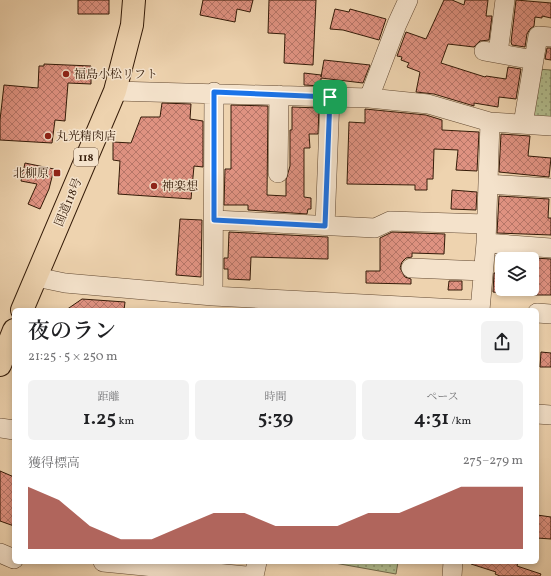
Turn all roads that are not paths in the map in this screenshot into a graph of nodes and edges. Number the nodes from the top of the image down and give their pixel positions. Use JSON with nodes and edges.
{"nodes":[{"id":1,"x":134,"y":0,"type":"edge"},
{"id":2,"x":408,"y":0,"type":"edge"},
{"id":3,"x":505,"y":0,"type":"edge"},
{"id":4,"x":551,"y":37,"type":"edge"},
{"id":5,"x":534,"y":60,"type":"junction"},
{"id":6,"x":115,"y":91,"type":"junction"},
{"id":7,"x":214,"y":92,"type":"junction"},
{"id":8,"x":279,"y":95,"type":"junction"},
{"id":9,"x":330,"y":97,"type":"junction"},
{"id":10,"x":369,"y":98,"type":"junction"},
{"id":11,"x":490,"y":122,"type":"junction"},
{"id":12,"x":523,"y":124,"type":"junction"},
{"id":13,"x":551,"y":126,"type":"edge"},
{"id":14,"x":278,"y":173,"type":"dead end"},
{"id":15,"x":488,"y":184,"type":"junction"},
{"id":16,"x":551,"y":188,"type":"edge"},
{"id":17,"x":214,"y":220,"type":"junction"},
{"id":18,"x":486,"y":224,"type":"junction"},
{"id":19,"x":325,"y":226,"type":"junction"},
{"id":20,"x":486,"y":244,"type":"junction"},
{"id":21,"x":551,"y":248,"type":"edge"},
{"id":22,"x":411,"y":268,"type":"dead end"},
{"id":23,"x":484,"y":271,"type":"junction"},
{"id":24,"x":36,"y":277,"type":"junction"},
{"id":25,"x":213,"y":296,"type":"junction"},
{"id":26,"x":23,"y":308,"type":"edge"},
{"id":27,"x":439,"y":308,"type":"edge"},
{"id":28,"x":480,"y":308,"type":"edge"},
{"id":29,"x":539,"y":314,"type":"edge"},
{"id":30,"x":551,"y":314,"type":"edge"},
{"id":31,"x":12,"y":335,"type":"edge"},
{"id":32,"x":0,"y":365,"type":"edge"},
{"id":33,"x":539,"y":414,"type":"edge"},
{"id":34,"x":551,"y":415,"type":"edge"},
{"id":35,"x":0,"y":428,"type":"edge"},
{"id":36,"x":12,"y":430,"type":"edge"},
{"id":37,"x":0,"y":553,"type":"edge"},
{"id":38,"x":12,"y":558,"type":"edge"},
{"id":39,"x":123,"y":564,"type":"edge"},
{"id":40,"x":257,"y":564,"type":"edge"},
{"id":41,"x":454,"y":564,"type":"edge"},
{"id":42,"x":246,"y":576,"type":"edge"},
{"id":43,"x":254,"y":576,"type":"edge"},
{"id":44,"x":452,"y":576,"type":"edge"}],
"edges":[{"from":1,"to":6,"type":"highway","name":"国道118号","number":"118"},
{"from":2,"to":10,"type":"street"},
{"from":3,"to":5,"type":"street"},
{"from":4,"to":5,"type":"street"},
{"from":5,"to":12,"type":"street"},
{"from":6,"to":7,"type":"street"},
{"from":6,"to":24,"type":"highway","name":"国道118号","number":"118"},
{"from":7,"to":8,"type":"street"},
{"from":7,"to":17,"type":"street"},
{"from":8,"to":9,"type":"street"},
{"from":8,"to":14,"type":"street"},
{"from":9,"to":10,"type":"street"},
{"from":9,"to":19,"type":"street"},
{"from":10,"to":11,"type":"street"},
{"from":11,"to":12,"type":"street"},
{"from":11,"to":15,"type":"street"},
{"from":12,"to":13,"type":"street"},
{"from":15,"to":16,"type":"street"},
{"from":15,"to":18,"type":"street"},
{"from":17,"to":19,"type":"street"},
{"from":17,"to":25,"type":"street"},
{"from":18,"to":19,"type":"street"},
{"from":18,"to":20,"type":"street"},
{"from":20,"to":21,"type":"street"},
{"from":20,"to":23,"type":"street"},
{"from":22,"to":23,"type":"street"},
{"from":23,"to":28,"type":"street"},
{"from":24,"to":25,"type":"street"},
{"from":24,"to":26,"type":"highway","name":"国道118号","number":"118"},
{"from":25,"to":27,"type":"street"},
{"from":29,"to":30,"type":"street"},
{"from":31,"to":32,"type":"highway"},
{"from":33,"to":34,"type":"street"},
{"from":35,"to":36,"type":"street"},
{"from":37,"to":38,"type":"street"},
{"from":39,"to":42,"type":"street"},
{"from":40,"to":43,"type":"street"},
{"from":41,"to":44,"type":"street"}]}
